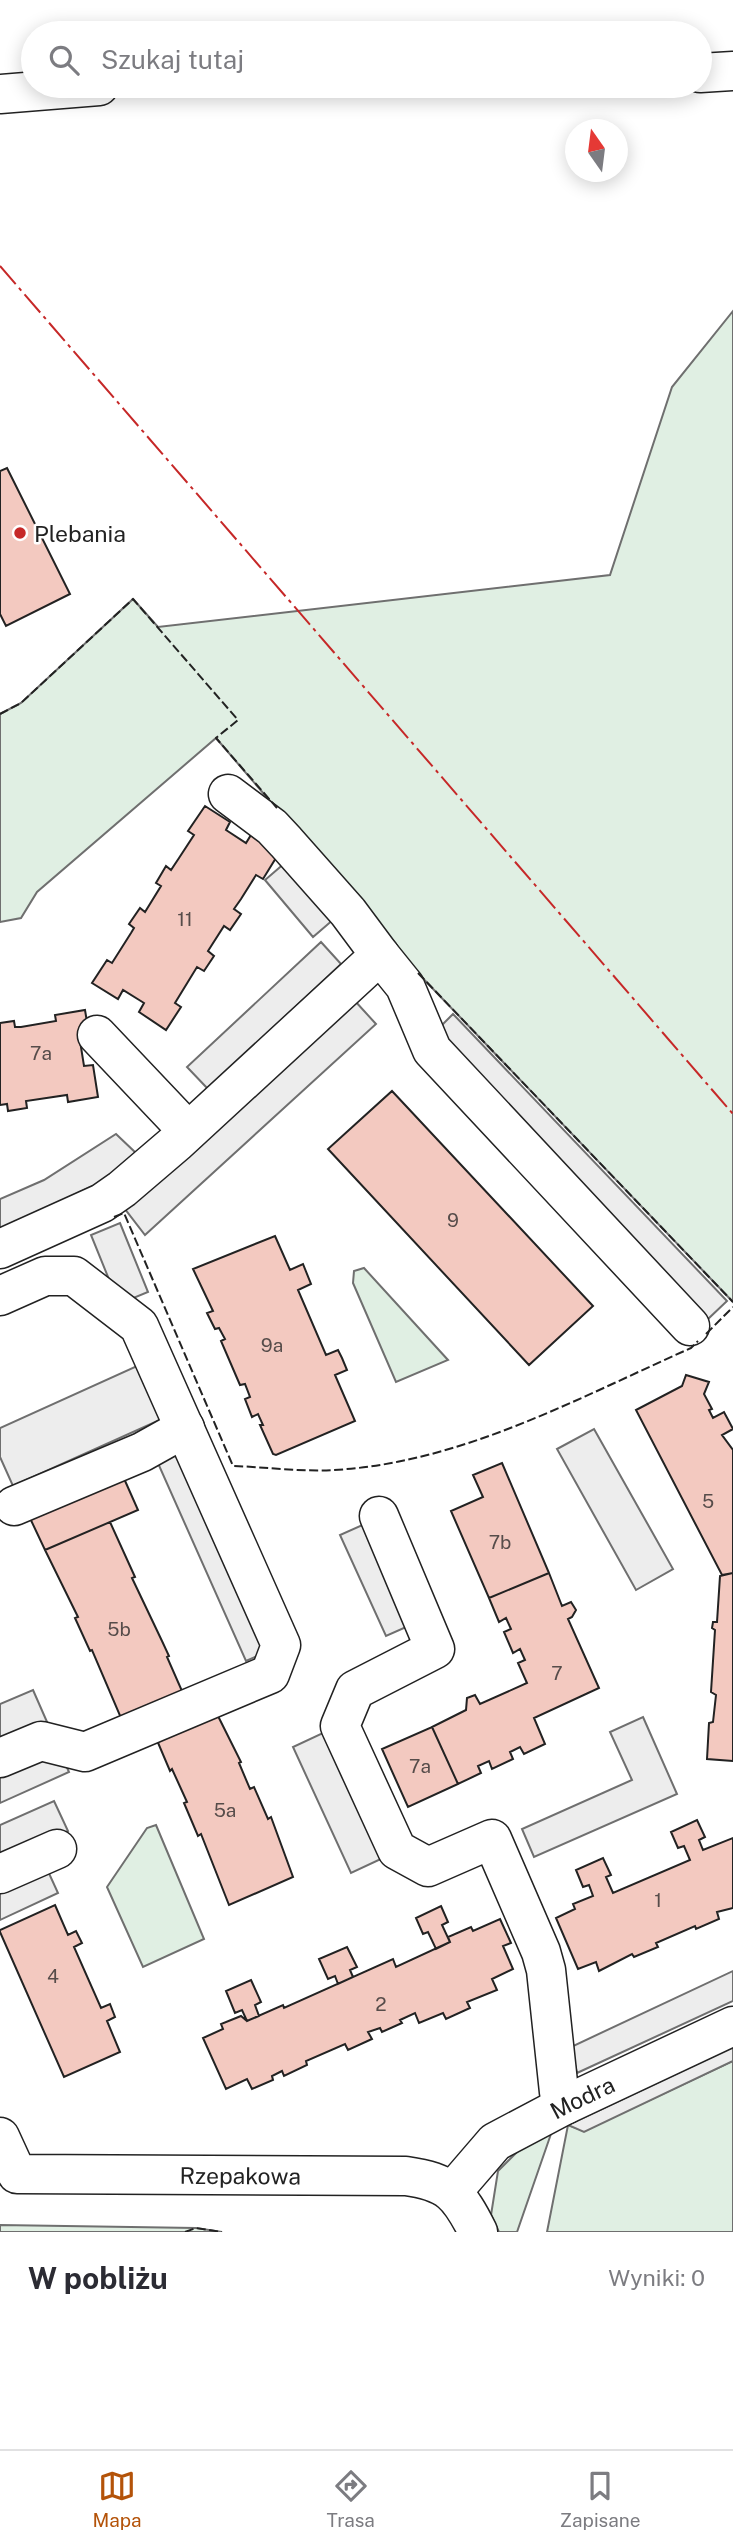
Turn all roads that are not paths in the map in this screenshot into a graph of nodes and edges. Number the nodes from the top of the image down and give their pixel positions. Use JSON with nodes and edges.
{"nodes":[{"id":1,"x":733,"y":71,"type":"edge"},
{"id":2,"x":712,"y":72,"type":"edge"},
{"id":3,"x":21,"y":92,"type":"edge"},
{"id":4,"x":0,"y":94,"type":"edge"},
{"id":5,"x":228,"y":794,"type":"dead end"},
{"id":6,"x":380,"y":954,"type":"junction"},
{"id":7,"x":97,"y":1035,"type":"dead end"},
{"id":8,"x":188,"y":1131,"type":"junction"},
{"id":9,"x":0,"y":1249,"type":"edge"},
{"id":10,"x":0,"y":1296,"type":"edge"},
{"id":11,"x":690,"y":1326,"type":"dead end"},
{"id":12,"x":185,"y":1428,"type":"junction"},
{"id":13,"x":14,"y":1506,"type":"dead end"},
{"id":14,"x":379,"y":1516,"type":"dead end"},
{"id":15,"x":0,"y":1758,"type":"edge"},
{"id":16,"x":57,"y":1849,"type":"dead end"},
{"id":17,"x":0,"y":1874,"type":"edge"},
{"id":18,"x":733,"y":2026,"type":"edge"},
{"id":19,"x":565,"y":2105,"type":"junction"},
{"id":20,"x":0,"y":2137,"type":"edge"},
{"id":21,"x":8,"y":2174,"type":"edge"},
{"id":22,"x":452,"y":2192,"type":"junction"},
{"id":23,"x":478,"y":2232,"type":"edge"}],
"edges":[{"from":1,"to":2,"type":"street"},
{"from":3,"to":4,"type":"street"},
{"from":5,"to":6,"type":"street"},
{"from":6,"to":8,"type":"street"},
{"from":6,"to":11,"type":"street"},
{"from":7,"to":8,"type":"street"},
{"from":8,"to":9,"type":"street"},
{"from":10,"to":12,"type":"street"},
{"from":12,"to":13,"type":"street"},
{"from":12,"to":15,"type":"street"},
{"from":14,"to":19,"type":"street"},
{"from":16,"to":17,"type":"street"},
{"from":18,"to":19,"type":"street","name":"Modra"},
{"from":19,"to":22,"type":"street","name":"Modra"},
{"from":20,"to":21,"type":"street","name":"Rzepakowa"},
{"from":21,"to":22,"type":"street","name":"Rzepakowa"},
{"from":22,"to":23,"type":"street"}]}
